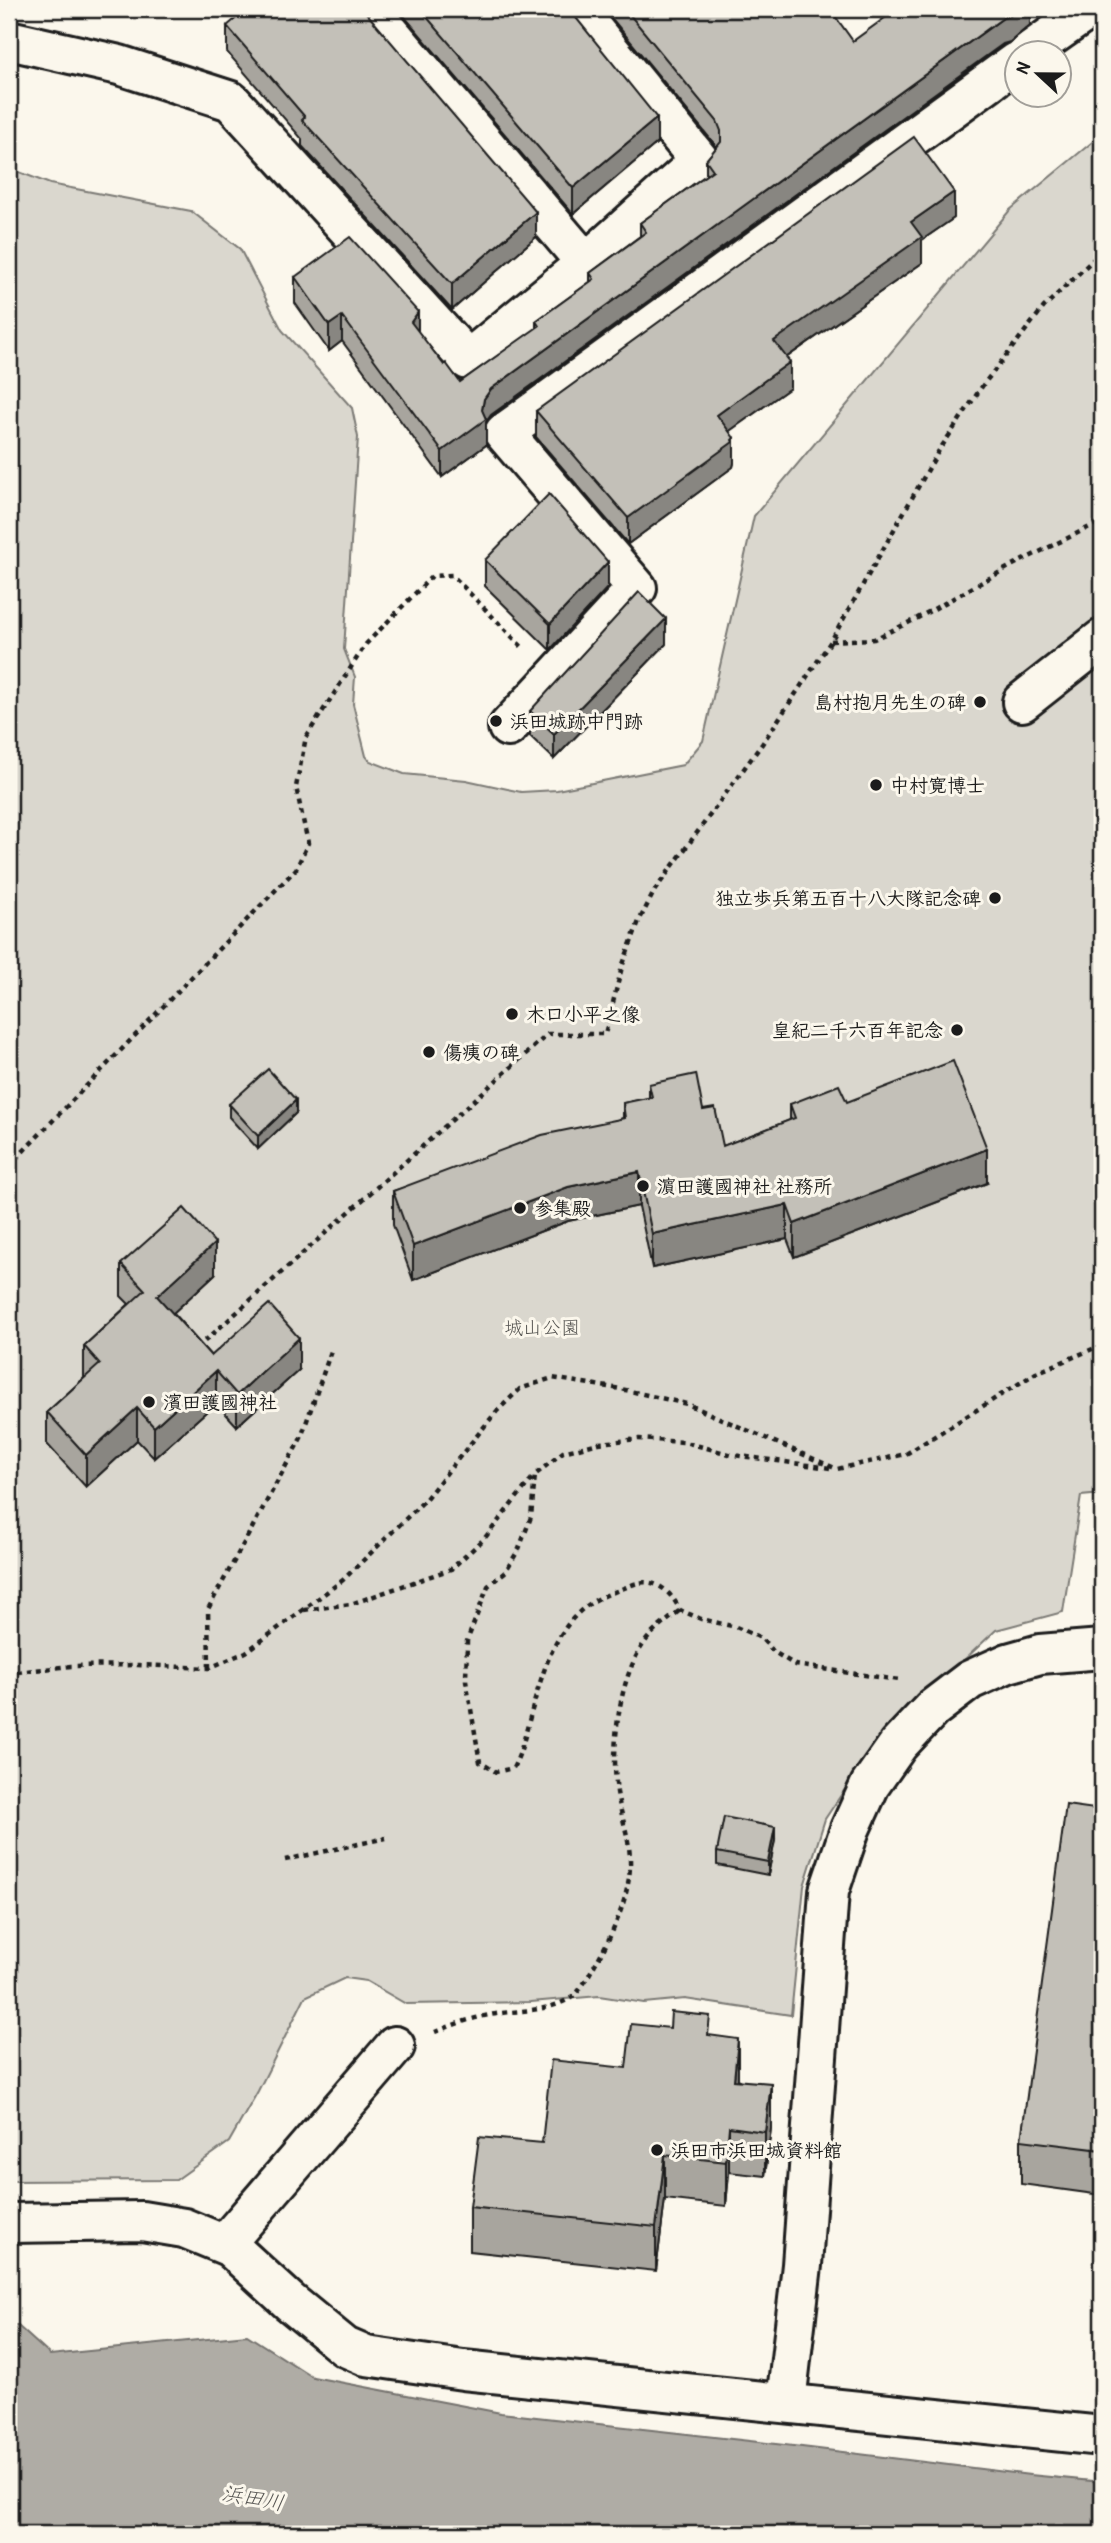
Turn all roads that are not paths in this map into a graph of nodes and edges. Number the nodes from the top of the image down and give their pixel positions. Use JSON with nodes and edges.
{"nodes":[{"id":1,"x":370,"y":9,"type":"edge"},
{"id":2,"x":576,"y":9,"type":"edge"},
{"id":3,"x":1090,"y":9,"type":"edge"},
{"id":4,"x":1049,"y":38,"type":"edge"},
{"id":5,"x":9,"y":40,"type":"edge"},
{"id":6,"x":1002,"y":73,"type":"edge"},
{"id":7,"x":586,"y":263,"type":"junction"},
{"id":8,"x":1102,"y":639,"type":"edge"},
{"id":9,"x":1022,"y":702,"type":"dead end"},
{"id":10,"x":509,"y":727,"type":"dead end"},
{"id":11,"x":1102,"y":1649,"type":"edge"},
{"id":12,"x":395,"y":2046,"type":"road end"},
{"id":13,"x":9,"y":2223,"type":"edge"},
{"id":14,"x":230,"y":2246,"type":"junction"},
{"id":15,"x":786,"y":2402,"type":"junction"},
{"id":16,"x":1102,"y":2436,"type":"edge"}],
"edges":[{"from":1,"to":7,"type":"street"},
{"from":2,"to":7,"type":"street"},
{"from":3,"to":4,"type":"street"},
{"from":5,"to":7,"type":"street"},
{"from":6,"to":10,"type":"street"},
{"from":8,"to":9,"type":"street"},
{"from":11,"to":15,"type":"street"},
{"from":12,"to":14,"type":"street"},
{"from":13,"to":14,"type":"street"},
{"from":14,"to":15,"type":"street"},
{"from":15,"to":16,"type":"street"}]}
